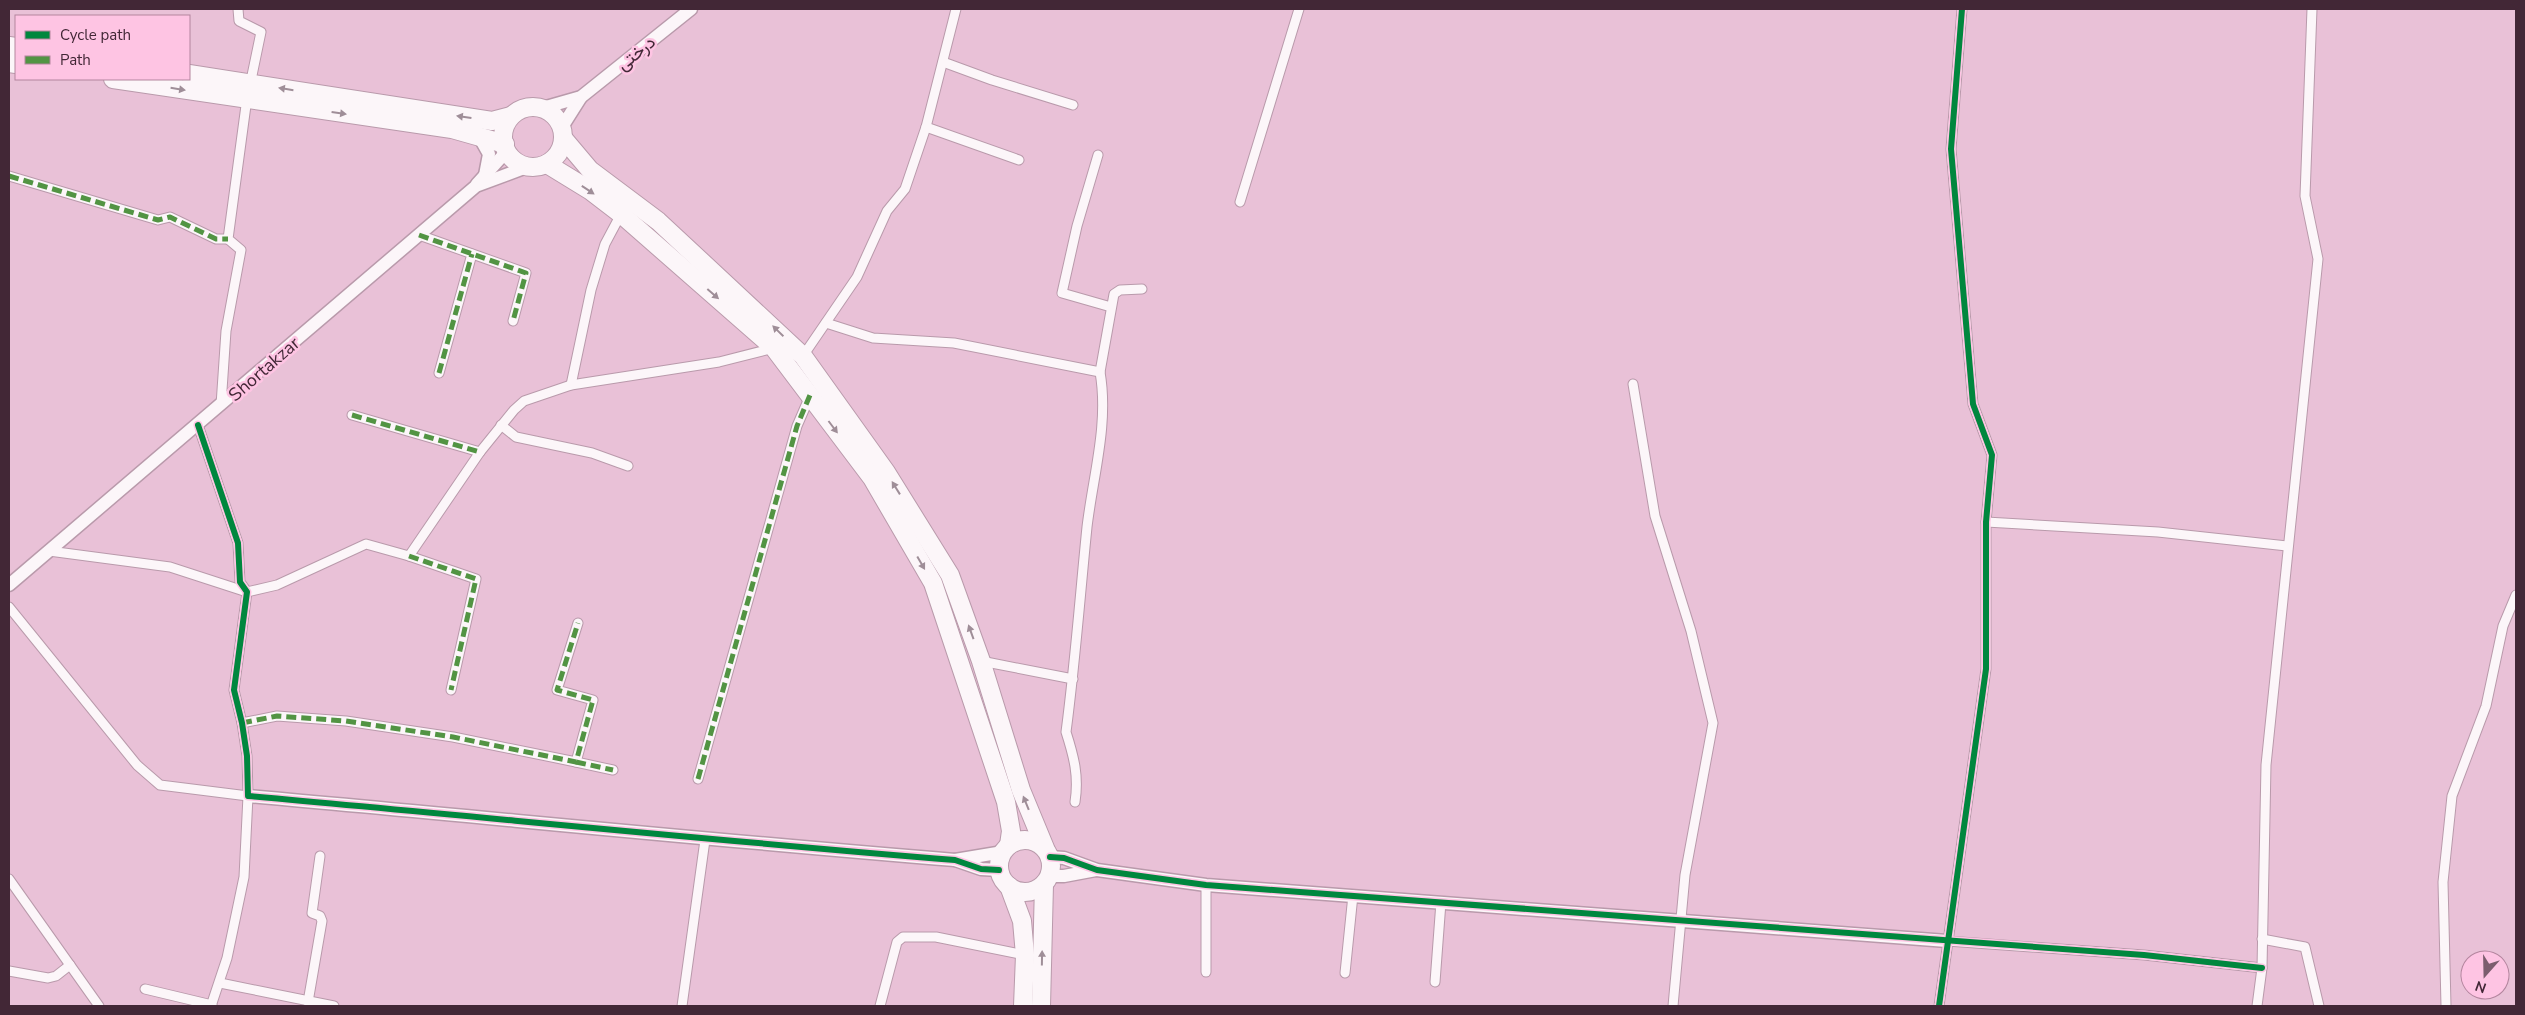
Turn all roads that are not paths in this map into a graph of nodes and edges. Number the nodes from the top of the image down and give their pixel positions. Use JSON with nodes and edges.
{"nodes":[{"id":1,"x":238,"y":9,"type":"edge"},
{"id":2,"x":691,"y":9,"type":"edge"},
{"id":3,"x":956,"y":9,"type":"edge"},
{"id":4,"x":1299,"y":9,"type":"edge"},
{"id":5,"x":1962,"y":9,"type":"edge"},
{"id":6,"x":2312,"y":9,"type":"edge"},
{"id":7,"x":944,"y":62,"type":"junction"},
{"id":8,"x":190,"y":74,"type":"edge"},
{"id":9,"x":124,"y":80,"type":"edge"},
{"id":10,"x":248,"y":91,"type":"junction"},
{"id":11,"x":582,"y":97,"type":"junction"},
{"id":12,"x":1073,"y":105,"type":"dead end"},
{"id":13,"x":539,"y":108,"type":"junction"},
{"id":14,"x":511,"y":116,"type":"junction"},
{"id":15,"x":926,"y":127,"type":"junction"},
{"id":16,"x":562,"y":133,"type":"junction"},
{"id":17,"x":480,"y":138,"type":"junction"},
{"id":18,"x":506,"y":148,"type":"junction"},
{"id":19,"x":1098,"y":155,"type":"dead end"},
{"id":20,"x":1018,"y":160,"type":"dead end"},
{"id":21,"x":547,"y":164,"type":"junction"},
{"id":22,"x":527,"y":167,"type":"junction"},
{"id":23,"x":485,"y":174,"type":"junction"},
{"id":24,"x":9,"y":176,"type":"edge"},
{"id":25,"x":476,"y":186,"type":"junction"},
{"id":26,"x":1240,"y":202,"type":"dead end"},
{"id":27,"x":621,"y":214,"type":"junction"},
{"id":28,"x":419,"y":235,"type":"junction"},
{"id":29,"x":228,"y":239,"type":"junction"},
{"id":30,"x":472,"y":254,"type":"junction"},
{"id":31,"x":1142,"y":289,"type":"dead end"},
{"id":32,"x":1111,"y":307,"type":"junction"},
{"id":33,"x":513,"y":321,"type":"dead end"},
{"id":34,"x":826,"y":323,"type":"junction"},
{"id":35,"x":774,"y":348,"type":"junction"},
{"id":36,"x":803,"y":356,"type":"junction"},
{"id":37,"x":1100,"y":372,"type":"junction"},
{"id":38,"x":440,"y":373,"type":"dead end"},
{"id":39,"x":1632,"y":384,"type":"dead end"},
{"id":40,"x":571,"y":385,"type":"junction"},
{"id":41,"x":810,"y":395,"type":"junction"},
{"id":42,"x":221,"y":405,"type":"junction"},
{"id":43,"x":352,"y":415,"type":"dead end"},
{"id":44,"x":198,"y":425,"type":"junction"},
{"id":45,"x":501,"y":425,"type":"junction"},
{"id":46,"x":480,"y":452,"type":"junction"},
{"id":47,"x":628,"y":466,"type":"dead end"},
{"id":48,"x":1986,"y":522,"type":"junction"},
{"id":49,"x":2288,"y":546,"type":"junction"},
{"id":50,"x":49,"y":551,"type":"junction"},
{"id":51,"x":409,"y":556,"type":"junction"},
{"id":52,"x":9,"y":585,"type":"edge"},
{"id":53,"x":247,"y":592,"type":"junction"},
{"id":54,"x":2516,"y":594,"type":"edge"},
{"id":55,"x":9,"y":607,"type":"edge"},
{"id":56,"x":578,"y":623,"type":"dead end"},
{"id":57,"x":981,"y":661,"type":"junction"},
{"id":58,"x":1073,"y":679,"type":"junction"},
{"id":59,"x":451,"y":690,"type":"dead end"},
{"id":60,"x":242,"y":724,"type":"junction"},
{"id":61,"x":576,"y":762,"type":"junction"},
{"id":62,"x":613,"y":770,"type":"dead end"},
{"id":63,"x":698,"y":779,"type":"dead end"},
{"id":64,"x":248,"y":796,"type":"junction"},
{"id":65,"x":1075,"y":802,"type":"dead end"},
{"id":66,"x":705,"y":840,"type":"junction"},
{"id":67,"x":1006,"y":848,"type":"junction"},
{"id":68,"x":1047,"y":852,"type":"junction"},
{"id":69,"x":320,"y":856,"type":"dead end"},
{"id":70,"x":956,"y":860,"type":"junction"},
{"id":71,"x":999,"y":870,"type":"junction"},
{"id":72,"x":1097,"y":870,"type":"junction"},
{"id":73,"x":9,"y":878,"type":"edge"},
{"id":74,"x":1047,"y":879,"type":"junction"},
{"id":75,"x":1206,"y":885,"type":"junction"},
{"id":76,"x":1009,"y":886,"type":"junction"},
{"id":77,"x":1353,"y":895,"type":"junction"},
{"id":78,"x":1441,"y":902,"type":"junction"},
{"id":79,"x":1682,"y":920,"type":"junction"},
{"id":80,"x":2262,"y":939,"type":"junction"},
{"id":81,"x":1947,"y":941,"type":"junction"},
{"id":82,"x":1025,"y":955,"type":"junction"},
{"id":83,"x":70,"y":965,"type":"junction"},
{"id":84,"x":2262,"y":968,"type":"junction"},
{"id":85,"x":9,"y":971,"type":"edge"},
{"id":86,"x":1206,"y":972,"type":"dead end"},
{"id":87,"x":1345,"y":974,"type":"dead end"},
{"id":88,"x":220,"y":982,"type":"junction"},
{"id":89,"x":1435,"y":982,"type":"dead end"},
{"id":90,"x":145,"y":989,"type":"dead end"},
{"id":91,"x":308,"y":1002,"type":"junction"},
{"id":92,"x":212,"y":1005,"type":"edge"},
{"id":93,"x":99,"y":1006,"type":"edge"},
{"id":94,"x":334,"y":1006,"type":"edge"},
{"id":95,"x":682,"y":1006,"type":"edge"},
{"id":96,"x":880,"y":1006,"type":"edge"},
{"id":97,"x":1023,"y":1006,"type":"edge"},
{"id":98,"x":1041,"y":1006,"type":"edge"},
{"id":99,"x":1672,"y":1006,"type":"edge"},
{"id":100,"x":1939,"y":1006,"type":"edge"},
{"id":101,"x":2257,"y":1006,"type":"edge"},
{"id":102,"x":2319,"y":1006,"type":"edge"},
{"id":103,"x":2446,"y":1006,"type":"edge"}],
"edges":[{"from":1,"to":10,"type":"street"},
{"from":2,"to":11,"type":"street","name":"درختی"},
{"from":3,"to":7,"type":"street"},
{"from":4,"to":26,"type":"street"},
{"from":5,"to":48,"type":"street"},
{"from":6,"to":49,"type":"street"},
{"from":7,"to":12,"type":"street"},
{"from":7,"to":15,"type":"street"},
{"from":8,"to":10,"type":"highway"},
{"from":9,"to":10,"type":"highway","one_way":true},
{"from":14,"to":10,"type":"highway","one_way":true},
{"from":10,"to":17,"type":"highway","one_way":true},
{"from":10,"to":29,"type":"street"},
{"from":11,"to":13,"type":"street"},
{"from":11,"to":16,"type":"street"},
{"from":13,"to":14,"type":"highway"},
{"from":13,"to":16,"type":"highway"},
{"from":14,"to":18,"type":"highway"},
{"from":15,"to":20,"type":"street"},
{"from":15,"to":34,"type":"street"},
{"from":16,"to":21,"type":"highway"},
{"from":36,"to":16,"type":"highway","one_way":true},
{"from":17,"to":18,"type":"highway"},
{"from":17,"to":23,"type":"street"},
{"from":18,"to":22,"type":"highway"},
{"from":18,"to":23,"type":"street"},
{"from":19,"to":32,"type":"street"},
{"from":21,"to":22,"type":"highway"},
{"from":21,"to":27,"type":"highway","one_way":true},
{"from":22,"to":25,"type":"street","name":"Shortakzar"},
{"from":23,"to":25,"type":"street"},
{"from":24,"to":29,"type":"street"},
{"from":25,"to":28,"type":"street","name":"Shortakzar"},
{"from":27,"to":35,"type":"highway","one_way":true},
{"from":27,"to":40,"type":"street"},
{"from":28,"to":30,"type":"street"},
{"from":28,"to":42,"type":"street","name":"Shortakzar"},
{"from":29,"to":42,"type":"street"},
{"from":30,"to":33,"type":"street"},
{"from":30,"to":38,"type":"street"},
{"from":31,"to":32,"type":"street"},
{"from":32,"to":37,"type":"street"},
{"from":34,"to":36,"type":"street"},
{"from":34,"to":37,"type":"street"},
{"from":35,"to":40,"type":"street"},
{"from":35,"to":41,"type":"highway"},
{"from":57,"to":36,"type":"highway","one_way":true},
{"from":37,"to":58,"type":"street"},
{"from":39,"to":79,"type":"street"},
{"from":40,"to":45,"type":"street"},
{"from":41,"to":63,"type":"street"},
{"from":41,"to":67,"type":"highway","one_way":true},
{"from":42,"to":44,"type":"street","name":"Shortakzar"},
{"from":43,"to":46,"type":"street"},
{"from":44,"to":50,"type":"street","name":"Shortakzar"},
{"from":44,"to":53,"type":"street"},
{"from":45,"to":46,"type":"street"},
{"from":45,"to":47,"type":"street"},
{"from":46,"to":51,"type":"street"},
{"from":48,"to":49,"type":"street"},
{"from":48,"to":81,"type":"street"},
{"from":49,"to":80,"type":"street"},
{"from":50,"to":52,"type":"street","name":"Shortakzar"},
{"from":50,"to":53,"type":"street"},
{"from":51,"to":53,"type":"street"},
{"from":51,"to":59,"type":"street"},
{"from":53,"to":60,"type":"street"},
{"from":54,"to":103,"type":"street"},
{"from":55,"to":64,"type":"street"},
{"from":56,"to":61,"type":"street"},
{"from":57,"to":58,"type":"street"},
{"from":68,"to":57,"type":"highway","one_way":true},
{"from":58,"to":65,"type":"street"},
{"from":60,"to":61,"type":"street"},
{"from":60,"to":64,"type":"street"},
{"from":61,"to":62,"type":"street"},
{"from":64,"to":66,"type":"street"},
{"from":64,"to":88,"type":"street"},
{"from":66,"to":70,"type":"street"},
{"from":66,"to":95,"type":"street"},
{"from":67,"to":68,"type":"highway"},
{"from":67,"to":70,"type":"street"},
{"from":67,"to":71,"type":"highway"},
{"from":68,"to":72,"type":"street"},
{"from":68,"to":74,"type":"highway"},
{"from":69,"to":91,"type":"street"},
{"from":70,"to":71,"type":"street"},
{"from":71,"to":76,"type":"highway"},
{"from":72,"to":74,"type":"street"},
{"from":72,"to":75,"type":"street"},
{"from":73,"to":83,"type":"street"},
{"from":74,"to":76,"type":"highway"},
{"from":98,"to":74,"type":"highway","one_way":true},
{"from":75,"to":77,"type":"street"},
{"from":75,"to":86,"type":"street"},
{"from":76,"to":82,"type":"highway"},
{"from":77,"to":78,"type":"street"},
{"from":77,"to":87,"type":"street"},
{"from":78,"to":79,"type":"street"},
{"from":78,"to":89,"type":"street"},
{"from":79,"to":81,"type":"street"},
{"from":79,"to":99,"type":"street"},
{"from":80,"to":84,"type":"street"},
{"from":80,"to":102,"type":"street"},
{"from":81,"to":84,"type":"street"},
{"from":81,"to":100,"type":"street"},
{"from":82,"to":96,"type":"street"},
{"from":82,"to":97,"type":"highway"},
{"from":83,"to":85,"type":"street"},
{"from":83,"to":93,"type":"street"},
{"from":84,"to":101,"type":"street"},
{"from":88,"to":91,"type":"street"},
{"from":88,"to":92,"type":"street"},
{"from":90,"to":92,"type":"street"},
{"from":91,"to":94,"type":"street"}]}
